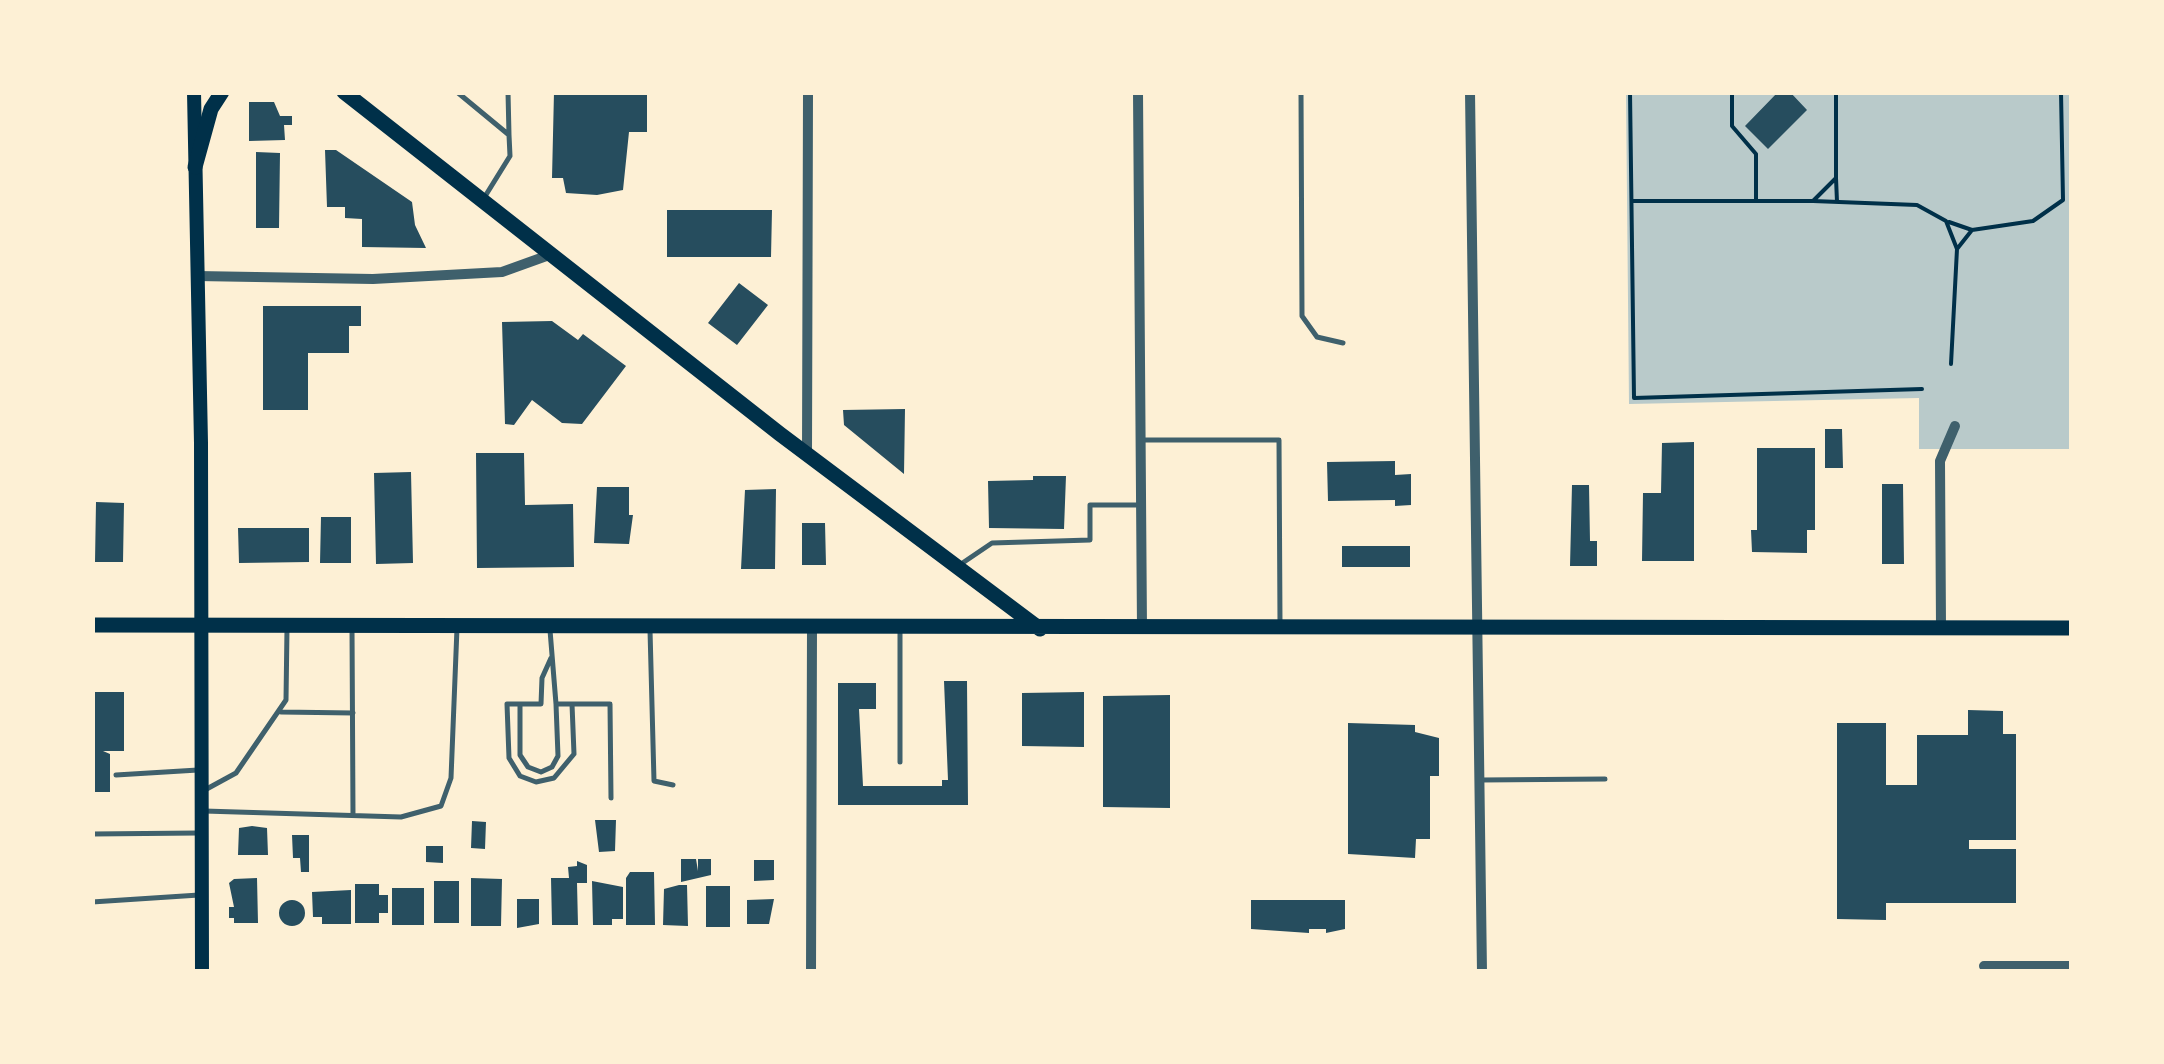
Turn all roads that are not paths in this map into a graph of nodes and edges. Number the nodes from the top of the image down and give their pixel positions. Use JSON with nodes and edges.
{"nodes":[{"id":1,"x":194,"y":92,"type":"edge"},
{"id":2,"x":222,"y":92,"type":"edge"},
{"id":3,"x":344,"y":92,"type":"edge"},
{"id":4,"x":457,"y":92,"type":"edge"},
{"id":5,"x":508,"y":92,"type":"edge"},
{"id":6,"x":808,"y":92,"type":"edge"},
{"id":7,"x":1138,"y":92,"type":"edge"},
{"id":8,"x":1301,"y":92,"type":"edge"},
{"id":9,"x":1470,"y":92,"type":"edge"},
{"id":10,"x":508,"y":135,"type":"junction"},
{"id":11,"x":196,"y":167,"type":"junction"},
{"id":12,"x":482,"y":201,"type":"junction"},
{"id":13,"x":552,"y":254,"type":"junction"},
{"id":14,"x":197,"y":276,"type":"junction"},
{"id":15,"x":1343,"y":343,"type":"dead end"},
{"id":16,"x":1955,"y":426,"type":"dead end"},
{"id":17,"x":1141,"y":440,"type":"junction"},
{"id":18,"x":806,"y":454,"type":"junction"},
{"id":19,"x":1141,"y":505,"type":"junction"},
{"id":20,"x":957,"y":567,"type":"junction"},
{"id":21,"x":202,"y":624,"type":"junction"},
{"id":22,"x":288,"y":624,"type":"junction"},
{"id":23,"x":92,"y":625,"type":"edge"},
{"id":24,"x":352,"y":625,"type":"junction"},
{"id":25,"x":457,"y":625,"type":"junction"},
{"id":26,"x":550,"y":626,"type":"junction"},
{"id":27,"x":1475,"y":626,"type":"junction"},
{"id":28,"x":650,"y":627,"type":"junction"},
{"id":29,"x":812,"y":627,"type":"junction"},
{"id":30,"x":900,"y":628,"type":"junction"},
{"id":31,"x":1142,"y":628,"type":"junction"},
{"id":32,"x":1280,"y":628,"type":"junction"},
{"id":33,"x":1941,"y":628,"type":"junction"},
{"id":34,"x":2072,"y":628,"type":"edge"},
{"id":35,"x":1040,"y":629,"type":"junction"},
{"id":36,"x":551,"y":658,"type":"junction"},
{"id":37,"x":520,"y":704,"type":"junction"},
{"id":38,"x":556,"y":704,"type":"junction"},
{"id":39,"x":572,"y":704,"type":"junction"},
{"id":40,"x":279,"y":712,"type":"junction"},
{"id":41,"x":352,"y":713,"type":"junction"},
{"id":42,"x":900,"y":762,"type":"dead end"},
{"id":43,"x":202,"y":770,"type":"junction"},
{"id":44,"x":116,"y":774,"type":"dead end"},
{"id":45,"x":1605,"y":778,"type":"dead end"},
{"id":46,"x":1481,"y":780,"type":"junction"},
{"id":47,"x":673,"y":786,"type":"dead end"},
{"id":48,"x":202,"y":791,"type":"junction"},
{"id":49,"x":611,"y":798,"type":"dead end"},
{"id":50,"x":202,"y":811,"type":"junction"},
{"id":51,"x":354,"y":815,"type":"junction"},
{"id":52,"x":201,"y":833,"type":"junction"},
{"id":53,"x":92,"y":834,"type":"edge"},
{"id":54,"x":202,"y":895,"type":"junction"},
{"id":55,"x":92,"y":902,"type":"edge"},
{"id":56,"x":1984,"y":966,"type":"dead end"},
{"id":57,"x":2072,"y":966,"type":"edge"},
{"id":58,"x":202,"y":972,"type":"edge"},
{"id":59,"x":811,"y":972,"type":"edge"},
{"id":60,"x":1482,"y":972,"type":"edge"}],
"edges":[{"from":1,"to":11,"type":"main road"},
{"from":2,"to":11,"type":"main road"},
{"from":3,"to":12,"type":"main road"},
{"from":4,"to":10,"type":"lane"},
{"from":5,"to":10,"type":"lane"},
{"from":6,"to":18,"type":"street"},
{"from":7,"to":17,"type":"street"},
{"from":8,"to":15,"type":"lane"},
{"from":9,"to":27,"type":"street"},
{"from":10,"to":12,"type":"lane"},
{"from":11,"to":14,"type":"main road"},
{"from":12,"to":13,"type":"main road"},
{"from":13,"to":14,"type":"street"},
{"from":13,"to":18,"type":"main road"},
{"from":14,"to":21,"type":"main road"},
{"from":16,"to":33,"type":"street"},
{"from":17,"to":19,"type":"street"},
{"from":17,"to":32,"type":"lane"},
{"from":18,"to":20,"type":"main road"},
{"from":19,"to":20,"type":"lane"},
{"from":19,"to":31,"type":"street"},
{"from":20,"to":35,"type":"main road"},
{"from":21,"to":22,"type":"main road"},
{"from":21,"to":23,"type":"main road"},
{"from":21,"to":43,"type":"main road"},
{"from":22,"to":24,"type":"main road"},
{"from":22,"to":40,"type":"lane"},
{"from":24,"to":25,"type":"main road"},
{"from":24,"to":41,"type":"lane"},
{"from":25,"to":26,"type":"main road"},
{"from":25,"to":51,"type":"lane"},
{"from":26,"to":28,"type":"main road"},
{"from":26,"to":36,"type":"lane"},
{"from":27,"to":32,"type":"main road"},
{"from":27,"to":33,"type":"main road"},
{"from":27,"to":46,"type":"street"},
{"from":28,"to":29,"type":"main road"},
{"from":28,"to":47,"type":"lane"},
{"from":29,"to":30,"type":"main road"},
{"from":29,"to":59,"type":"street"},
{"from":30,"to":35,"type":"main road"},
{"from":30,"to":42,"type":"lane"},
{"from":31,"to":32,"type":"main road"},
{"from":31,"to":35,"type":"main road"},
{"from":33,"to":34,"type":"main road"},
{"from":36,"to":37,"type":"lane"},
{"from":36,"to":38,"type":"lane"},
{"from":37,"to":38,"type":"lane"},
{"from":37,"to":39,"type":"lane"},
{"from":38,"to":39,"type":"lane"},
{"from":39,"to":49,"type":"lane"},
{"from":40,"to":41,"type":"lane"},
{"from":40,"to":48,"type":"lane"},
{"from":41,"to":51,"type":"lane"},
{"from":43,"to":44,"type":"lane"},
{"from":43,"to":48,"type":"main road"},
{"from":45,"to":46,"type":"lane"},
{"from":46,"to":60,"type":"street"},
{"from":48,"to":50,"type":"main road"},
{"from":50,"to":51,"type":"lane"},
{"from":50,"to":52,"type":"main road"},
{"from":52,"to":53,"type":"lane"},
{"from":52,"to":54,"type":"main road"},
{"from":54,"to":55,"type":"lane"},
{"from":54,"to":58,"type":"main road"},
{"from":56,"to":57,"type":"street"}]}
